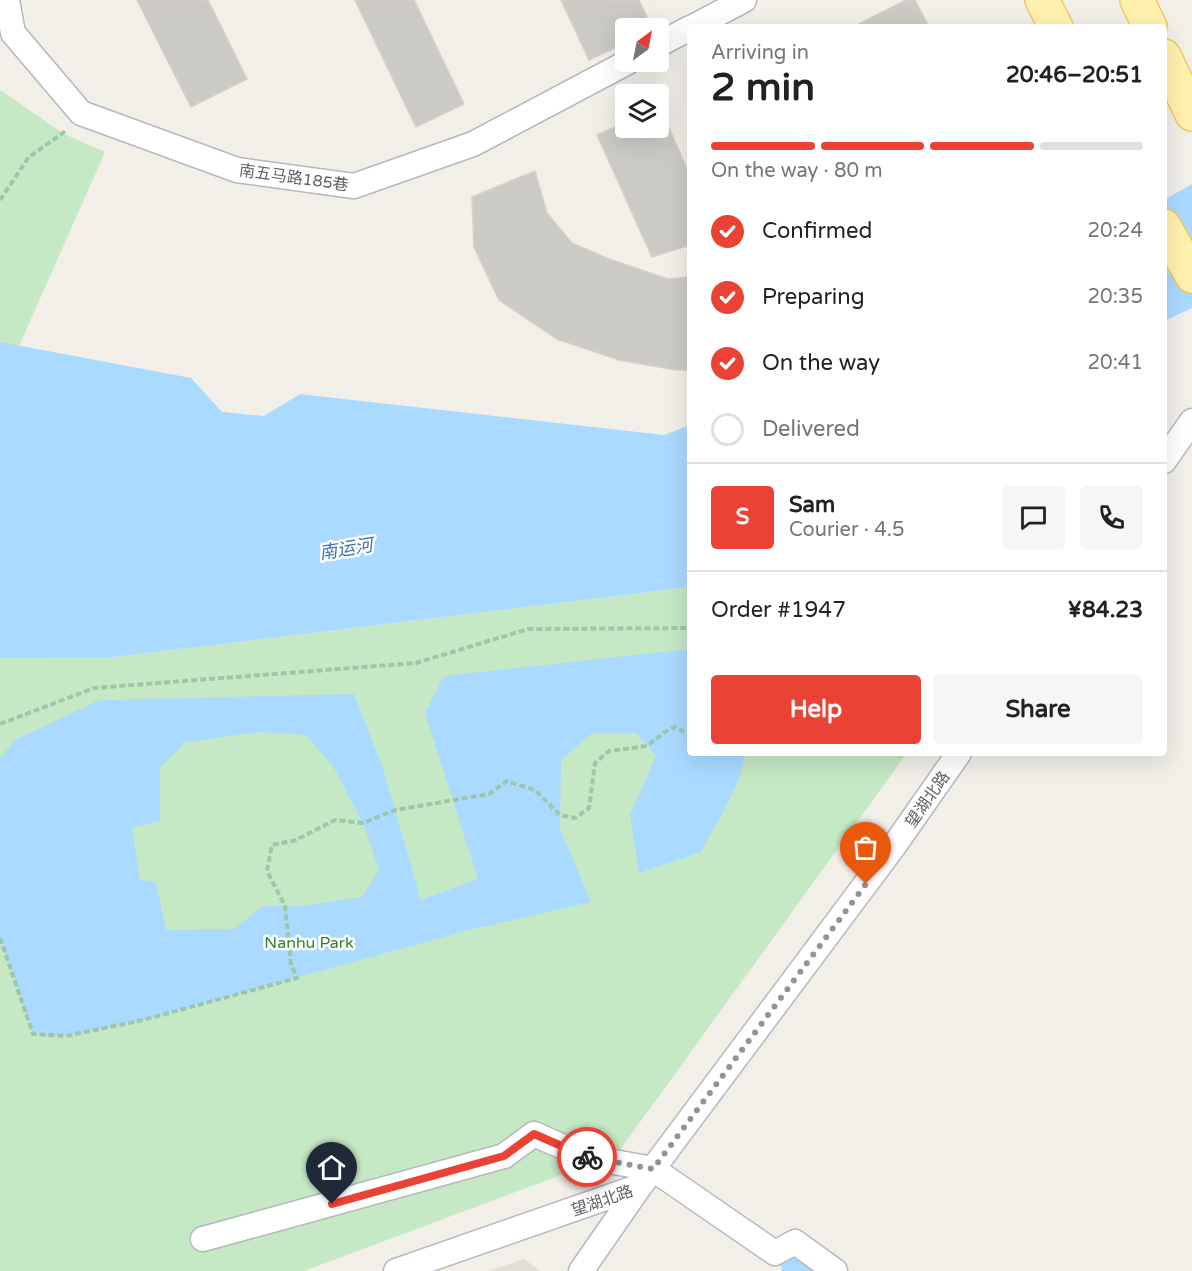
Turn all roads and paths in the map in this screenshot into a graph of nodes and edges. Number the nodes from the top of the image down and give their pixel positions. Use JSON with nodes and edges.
{"nodes":[{"id":1,"x":7,"y":0,"type":"edge"},
{"id":2,"x":744,"y":0,"type":"edge"},
{"id":3,"x":1042,"y":0,"type":"edge"},
{"id":4,"x":1137,"y":0,"type":"edge"},
{"id":5,"x":699,"y":24,"type":"edge"},
{"id":6,"x":1054,"y":24,"type":"edge"},
{"id":7,"x":1149,"y":24,"type":"edge"},
{"id":8,"x":687,"y":30,"type":"edge"},
{"id":9,"x":669,"y":39,"type":"edge"},
{"id":10,"x":1167,"y":62,"type":"edge"},
{"id":11,"x":615,"y":69,"type":"edge"},
{"id":12,"x":81,"y":113,"type":"junction"},
{"id":13,"x":1192,"y":114,"type":"edge"},
{"id":14,"x":0,"y":200,"type":"edge"},
{"id":15,"x":1167,"y":231,"type":"edge"},
{"id":16,"x":1192,"y":276,"type":"edge"},
{"id":17,"x":1192,"y":421,"type":"edge"},
{"id":18,"x":1167,"y":457,"type":"edge"},
{"id":19,"x":687,"y":628,"type":"edge"},
{"id":20,"x":0,"y":724,"type":"edge"},
{"id":21,"x":687,"y":733,"type":"edge"},
{"id":22,"x":957,"y":756,"type":"edge"},
{"id":23,"x":0,"y":938,"type":"edge"},
{"id":24,"x":647,"y":1178,"type":"junction"},
{"id":25,"x":203,"y":1239,"type":"dead end"},
{"id":26,"x":774,"y":1262,"type":"edge"},
{"id":27,"x":396,"y":1271,"type":"edge"},
{"id":28,"x":581,"y":1271,"type":"edge"},
{"id":29,"x":835,"y":1271,"type":"edge"}],
"edges":[{"from":1,"to":12,"type":"street","name":"南五马路185巷"},
{"from":2,"to":5,"type":"street"},
{"from":3,"to":6,"type":"main road"},
{"from":4,"to":7,"type":"main road"},
{"from":8,"to":9,"type":"street"},
{"from":10,"to":13,"type":"main road"},
{"from":11,"to":12,"type":"street","name":"南五马路185巷"},
{"from":12,"to":14,"type":"path"},
{"from":15,"to":16,"type":"main road"},
{"from":17,"to":18,"type":"street"},
{"from":19,"to":20,"type":"path"},
{"from":21,"to":23,"type":"path"},
{"from":22,"to":24,"type":"street","name":"望湖北路"},
{"from":24,"to":25,"type":"street"},
{"from":24,"to":26,"type":"street"},
{"from":24,"to":27,"type":"street","name":"望湖北路"},
{"from":24,"to":28,"type":"street"},
{"from":26,"to":29,"type":"street"}]}
